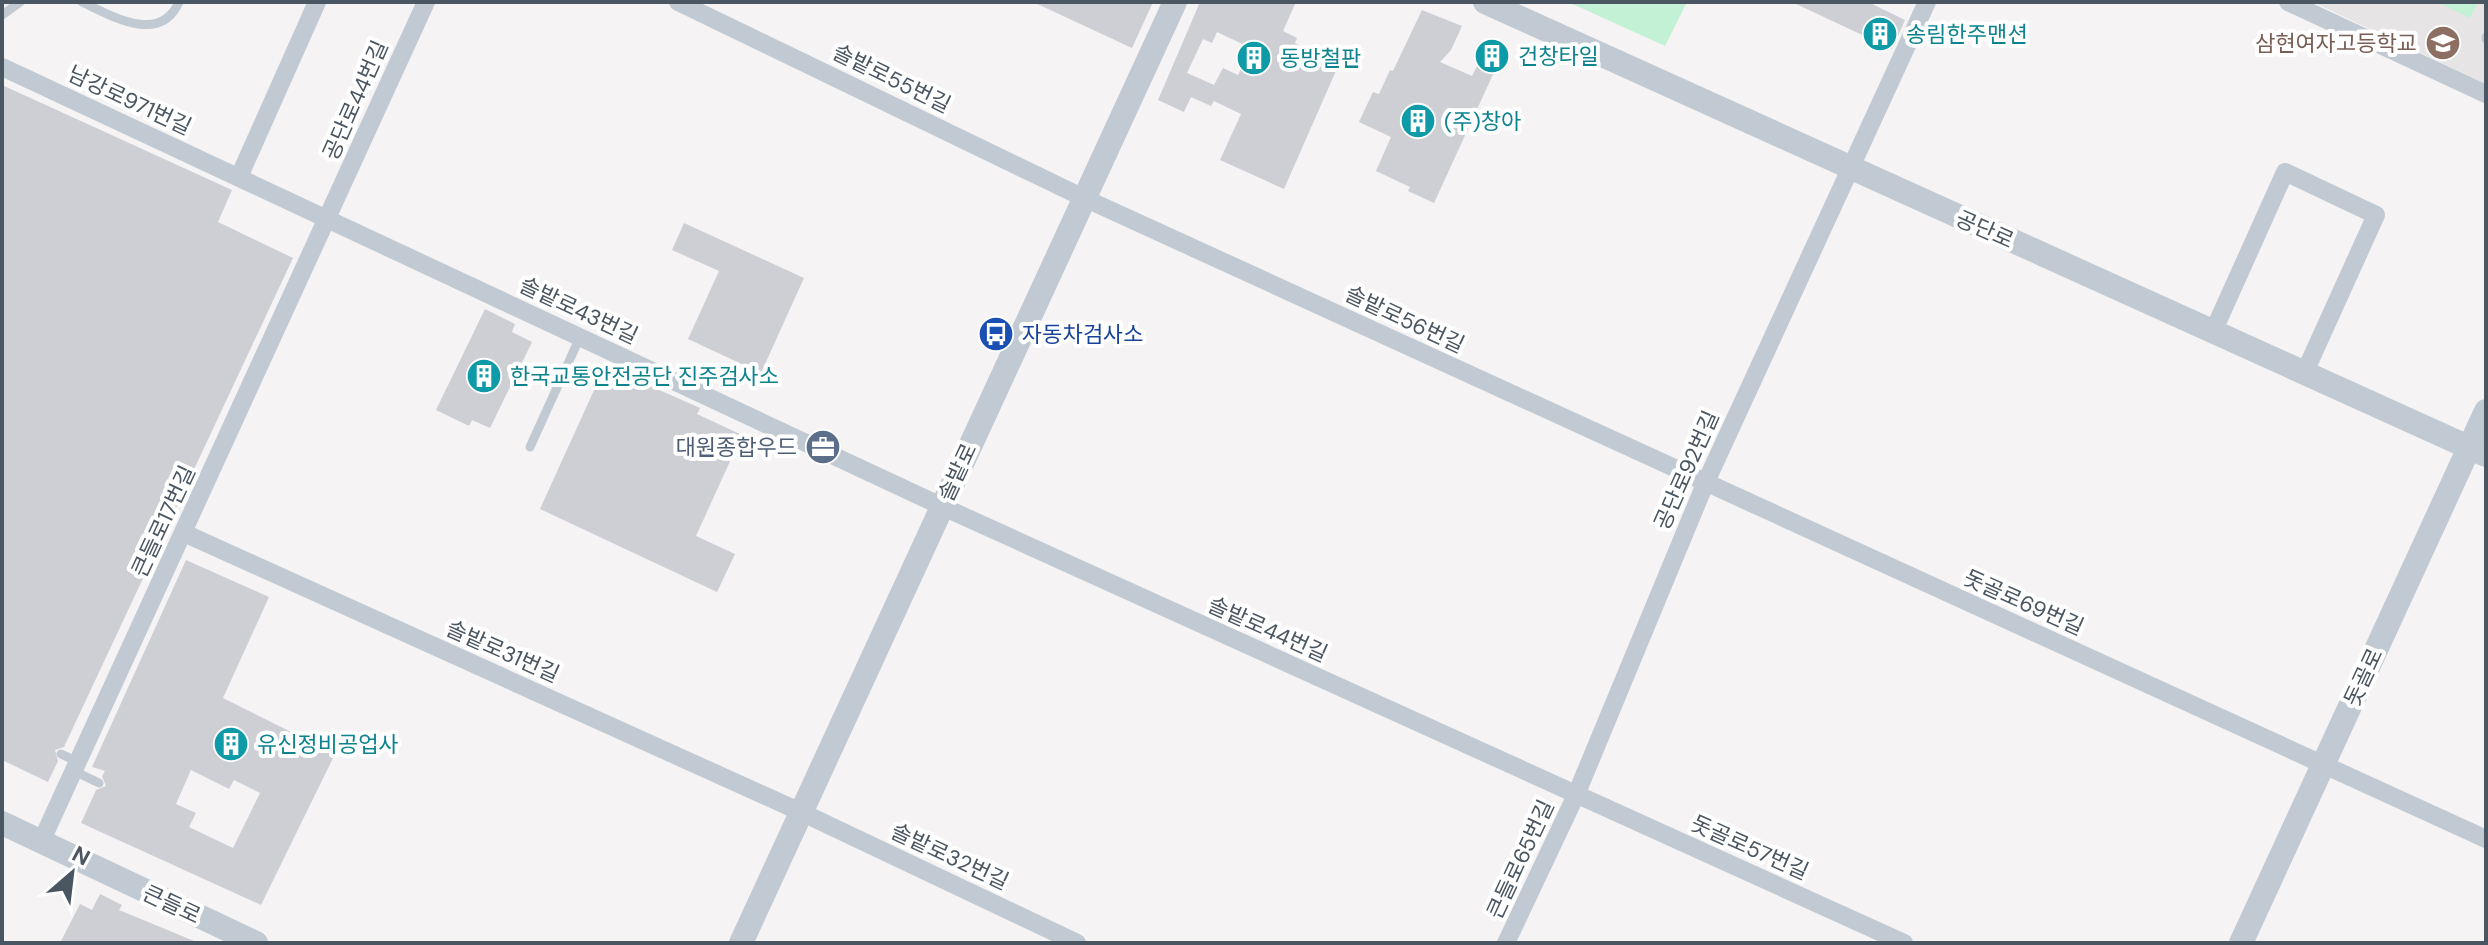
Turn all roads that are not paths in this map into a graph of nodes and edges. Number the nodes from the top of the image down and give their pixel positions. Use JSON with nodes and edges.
{"nodes":[{"id":1,"x":20,"y":2,"type":"edge"},
{"id":2,"x":82,"y":2,"type":"edge"},
{"id":3,"x":179,"y":2,"type":"edge"},
{"id":4,"x":317,"y":2,"type":"edge"},
{"id":5,"x":426,"y":2,"type":"edge"},
{"id":6,"x":678,"y":2,"type":"edge"},
{"id":7,"x":1175,"y":2,"type":"edge"},
{"id":8,"x":1485,"y":2,"type":"edge"},
{"id":9,"x":1927,"y":2,"type":"edge"},
{"id":10,"x":2288,"y":2,"type":"edge"},
{"id":11,"x":2,"y":15,"type":"edge"},
{"id":12,"x":2,"y":67,"type":"edge"},
{"id":13,"x":2486,"y":94,"type":"edge"},
{"id":14,"x":1850,"y":168,"type":"junction"},
{"id":15,"x":239,"y":177,"type":"junction"},
{"id":16,"x":1084,"y":198,"type":"junction"},
{"id":17,"x":327,"y":219,"type":"junction"},
{"id":18,"x":2213,"y":332,"type":"junction"},
{"id":19,"x":580,"y":337,"type":"junction"},
{"id":20,"x":2304,"y":374,"type":"junction"},
{"id":21,"x":2486,"y":411,"type":"edge"},
{"id":22,"x":530,"y":447,"type":"dead end"},
{"id":23,"x":2477,"y":450,"type":"edge"},
{"id":24,"x":1705,"y":484,"type":"junction"},
{"id":25,"x":941,"y":506,"type":"junction"},
{"id":26,"x":184,"y":533,"type":"junction"},
{"id":27,"x":61,"y":754,"type":"dead end"},
{"id":28,"x":2323,"y":764,"type":"junction"},
{"id":29,"x":76,"y":767,"type":"junction"},
{"id":30,"x":99,"y":783,"type":"dead end"},
{"id":31,"x":1576,"y":795,"type":"junction"},
{"id":32,"x":803,"y":813,"type":"junction"},
{"id":33,"x":2,"y":823,"type":"edge"},
{"id":34,"x":2486,"y":839,"type":"edge"},
{"id":35,"x":41,"y":842,"type":"junction"},
{"id":36,"x":256,"y":943,"type":"edge"},
{"id":37,"x":741,"y":943,"type":"edge"},
{"id":38,"x":1077,"y":943,"type":"edge"},
{"id":39,"x":1506,"y":943,"type":"edge"},
{"id":40,"x":1904,"y":943,"type":"edge"},
{"id":41,"x":2241,"y":943,"type":"edge"}],
"edges":[{"from":1,"to":11,"type":"lane"},
{"from":2,"to":3,"type":"lane"},
{"from":4,"to":15,"type":"street"},
{"from":5,"to":17,"type":"street","name":"공단로44번길"},
{"from":6,"to":16,"type":"street","name":"솔밭로55번길"},
{"from":7,"to":16,"type":"street","name":"솔밭로"},
{"from":8,"to":14,"type":"street","name":"공단로"},
{"from":9,"to":14,"type":"street","name":"공단로92번길"},
{"from":10,"to":13,"type":"street"},
{"from":12,"to":15,"type":"street","name":"남강로971번길"},
{"from":14,"to":18,"type":"street","name":"공단로"},
{"from":14,"to":24,"type":"street","name":"공단로92번길"},
{"from":15,"to":17,"type":"street","name":"남강로971번길"},
{"from":16,"to":24,"type":"street","name":"솔밭로56번길"},
{"from":16,"to":25,"type":"street","name":"솔밭로"},
{"from":17,"to":19,"type":"street","name":"솔밭로43번길"},
{"from":17,"to":26,"type":"street","name":"큰들로17번길"},
{"from":18,"to":20,"type":"street","name":"공단로"},
{"from":18,"to":20,"type":"street"},
{"from":19,"to":22,"type":"lane"},
{"from":19,"to":25,"type":"street","name":"솔밭로43번길"},
{"from":20,"to":23,"type":"street","name":"공단로"},
{"from":21,"to":23,"type":"street","name":"돗골로"},
{"from":23,"to":28,"type":"street","name":"돗골로"},
{"from":24,"to":28,"type":"street","name":"돗골로69번길"},
{"from":24,"to":31,"type":"street","name":"공단로92번길"},
{"from":25,"to":31,"type":"street","name":"솔밭로44번길"},
{"from":25,"to":32,"type":"street","name":"솔밭로"},
{"from":26,"to":29,"type":"street","name":"큰들로17번길"},
{"from":26,"to":32,"type":"street","name":"솔밭로31번길"},
{"from":27,"to":29,"type":"lane"},
{"from":28,"to":34,"type":"street","name":"돗골로69번길"},
{"from":28,"to":41,"type":"street","name":"돗골로"},
{"from":29,"to":30,"type":"lane"},
{"from":29,"to":35,"type":"street","name":"큰들로17번길"},
{"from":31,"to":39,"type":"street","name":"큰들로65번길"},
{"from":31,"to":40,"type":"street","name":"돗골로57번길"},
{"from":32,"to":37,"type":"street","name":"솔밭로"},
{"from":32,"to":38,"type":"street","name":"솔밭로32번길"},
{"from":33,"to":35,"type":"street","name":"큰들로"},
{"from":35,"to":36,"type":"street","name":"큰들로"}]}
